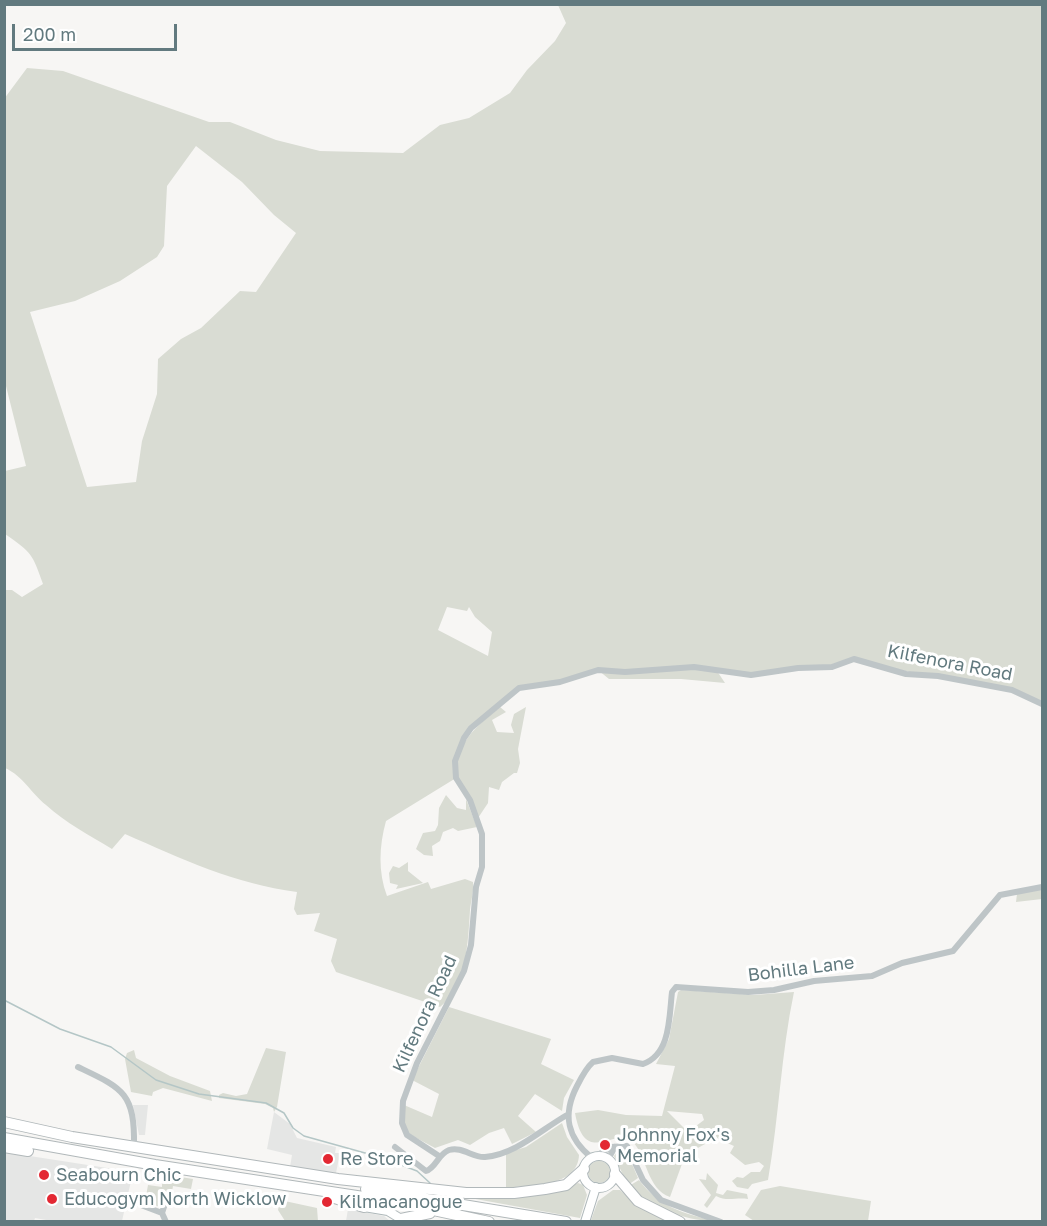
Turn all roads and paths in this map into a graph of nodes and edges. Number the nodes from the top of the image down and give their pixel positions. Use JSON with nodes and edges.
{"nodes":[{"id":1,"x":1042,"y":704,"type":"edge"},
{"id":2,"x":1042,"y":887,"type":"edge"},
{"id":3,"x":78,"y":1066,"type":"dead end"},
{"id":4,"x":567,"y":1115,"type":"junction"},
{"id":5,"x":4,"y":1122,"type":"edge"},
{"id":6,"x":4,"y":1129,"type":"edge"},
{"id":7,"x":4,"y":1138,"type":"edge"},
{"id":8,"x":134,"y":1146,"type":"junction"},
{"id":9,"x":615,"y":1146,"type":"junction"},
{"id":10,"x":4,"y":1147,"type":"edge"},
{"id":11,"x":395,"y":1147,"type":"dead end"},
{"id":12,"x":82,"y":1154,"type":"junction"},
{"id":13,"x":439,"y":1156,"type":"junction"},
{"id":14,"x":594,"y":1157,"type":"junction"},
{"id":15,"x":608,"y":1159,"type":"junction"},
{"id":16,"x":584,"y":1169,"type":"junction"},
{"id":17,"x":615,"y":1174,"type":"junction"},
{"id":18,"x":296,"y":1186,"type":"junction"},
{"id":19,"x":597,"y":1187,"type":"junction"},
{"id":20,"x":168,"y":1194,"type":"dead end"},
{"id":21,"x":133,"y":1202,"type":"dead end"},
{"id":22,"x":364,"y":1207,"type":"joint"},
{"id":23,"x":162,"y":1213,"type":"junction"},
{"id":24,"x":401,"y":1220,"type":"edge"},
{"id":25,"x":477,"y":1220,"type":"junction"},
{"id":26,"x":166,"y":1221,"type":"edge"},
{"id":27,"x":489,"y":1221,"type":"edge"},
{"id":28,"x":566,"y":1221,"type":"edge"},
{"id":29,"x":585,"y":1221,"type":"edge"},
{"id":30,"x":680,"y":1221,"type":"edge"},
{"id":31,"x":721,"y":1221,"type":"edge"}],
"edges":[{"from":1,"to":13,"type":"street","name":"Kilfenora Road"},
{"from":2,"to":4,"type":"street","name":"Bohilla Lane"},
{"from":3,"to":8,"type":"street"},
{"from":4,"to":13,"type":"street"},
{"from":4,"to":14,"type":"street"},
{"from":5,"to":8,"type":"highway"},
{"from":6,"to":28,"type":"highway"},
{"from":7,"to":12,"type":"highway"},
{"from":8,"to":16,"type":"highway"},
{"from":9,"to":14,"type":"street"},
{"from":9,"to":15,"type":"street"},
{"from":9,"to":31,"type":"street"},
{"from":10,"to":12,"type":"highway"},
{"from":11,"to":13,"type":"street"},
{"from":12,"to":18,"type":"highway"},
{"from":14,"to":15,"type":"main road"},
{"from":14,"to":16,"type":"main road"},
{"from":15,"to":17,"type":"main road"},
{"from":16,"to":19,"type":"main road"},
{"from":17,"to":19,"type":"main road"},
{"from":17,"to":30,"type":"highway"},
{"from":18,"to":22,"type":"highway"},
{"from":18,"to":25,"type":"highway"},
{"from":19,"to":29,"type":"main road"},
{"from":20,"to":23,"type":"street"},
{"from":21,"to":23,"type":"street"},
{"from":22,"to":24,"type":"main road"},
{"from":23,"to":26,"type":"street"},
{"from":24,"to":25,"type":"highway"},
{"from":25,"to":27,"type":"highway"}]}
